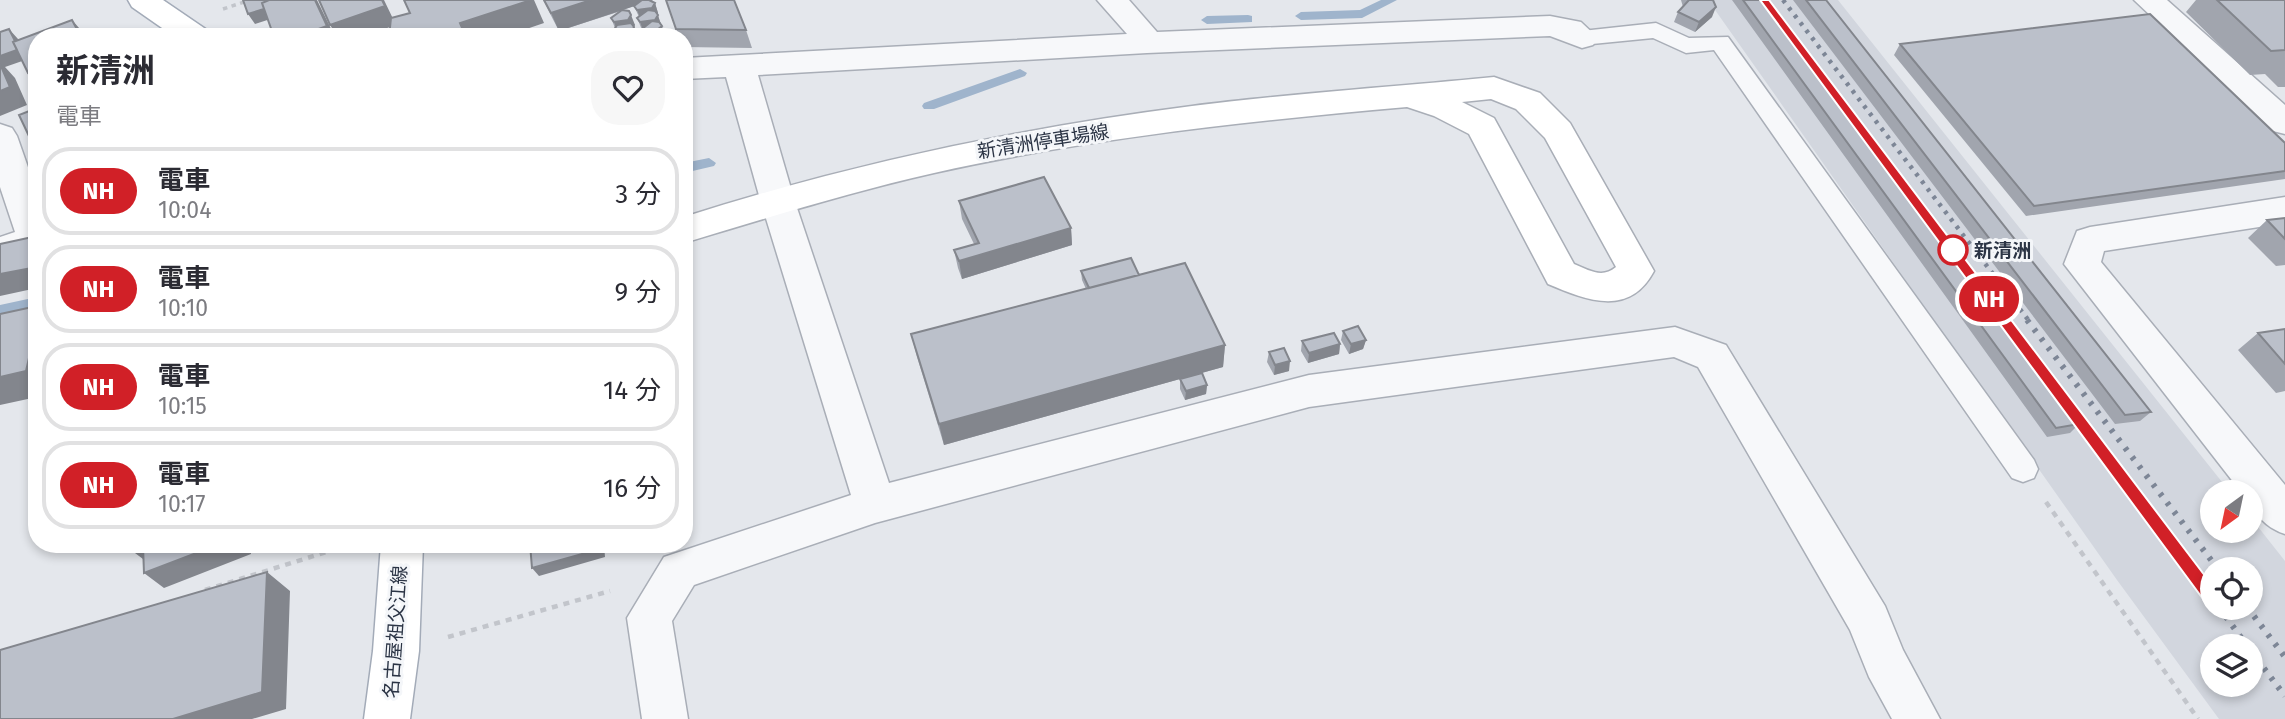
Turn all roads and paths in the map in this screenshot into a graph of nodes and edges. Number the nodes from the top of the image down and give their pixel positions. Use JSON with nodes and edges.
{"nodes":[{"id":1,"x":143,"y":0,"type":"edge"},
{"id":2,"x":1112,"y":0,"type":"edge"},
{"id":3,"x":1472,"y":0,"type":"edge"},
{"id":4,"x":2149,"y":0,"type":"edge"},
{"id":5,"x":181,"y":28,"type":"edge"},
{"id":6,"x":1497,"y":28,"type":"junction"},
{"id":7,"x":1582,"y":38,"type":"joint"},
{"id":8,"x":1147,"y":43,"type":"junction"},
{"id":9,"x":739,"y":66,"type":"junction"},
{"id":10,"x":693,"y":69,"type":"edge"},
{"id":11,"x":1410,"y":97,"type":"junction"},
{"id":12,"x":2285,"y":123,"type":"edge"},
{"id":13,"x":8,"y":127,"type":"edge"},
{"id":14,"x":777,"y":199,"type":"junction"},
{"id":15,"x":28,"y":210,"type":"edge"},
{"id":16,"x":2285,"y":210,"type":"edge"},
{"id":17,"x":693,"y":227,"type":"edge"},
{"id":18,"x":28,"y":241,"type":"edge"},
{"id":19,"x":0,"y":250,"type":"edge"},
{"id":20,"x":2023,"y":468,"type":"joint"},
{"id":21,"x":875,"y":505,"type":"junction"},
{"id":22,"x":2285,"y":516,"type":"edge"},
{"id":23,"x":324,"y":553,"type":"edge"},
{"id":24,"x":401,"y":553,"type":"edge"},
{"id":25,"x":194,"y":594,"type":"edge"},
{"id":26,"x":649,"y":618,"type":"junction"},
{"id":27,"x":396,"y":651,"type":"junction"},
{"id":28,"x":387,"y":719,"type":"edge"},
{"id":29,"x":666,"y":719,"type":"edge"},
{"id":30,"x":1917,"y":719,"type":"edge"},
{"id":31,"x":2198,"y":719,"type":"edge"}],
"edges":[{"from":1,"to":5,"type":"main road"},
{"from":2,"to":8,"type":"street"},
{"from":3,"to":6,"type":"street"},
{"from":4,"to":12,"type":"street"},
{"from":6,"to":7,"type":"street"},
{"from":6,"to":8,"type":"street"},
{"from":7,"to":20,"type":"lane"},
{"from":8,"to":9,"type":"street"},
{"from":9,"to":10,"type":"street"},
{"from":9,"to":14,"type":"street"},
{"from":11,"to":11,"type":"main road","name":"新清洲停車場線"},
{"from":11,"to":14,"type":"main road","name":"新清洲停車場線"},
{"from":13,"to":15,"type":"street"},
{"from":14,"to":17,"type":"main road","name":"新清洲停車場線"},
{"from":14,"to":21,"type":"street"},
{"from":16,"to":22,"type":"street"},
{"from":18,"to":19,"type":"street"},
{"from":20,"to":31,"type":"path"},
{"from":21,"to":26,"type":"street"},
{"from":21,"to":30,"type":"street"},
{"from":23,"to":25,"type":"path"},
{"from":24,"to":27,"type":"main road","name":"名古屋祖父江線"},
{"from":26,"to":27,"type":"path"},
{"from":26,"to":29,"type":"street"},
{"from":27,"to":28,"type":"main road","name":"名古屋祖父江線"}]}
